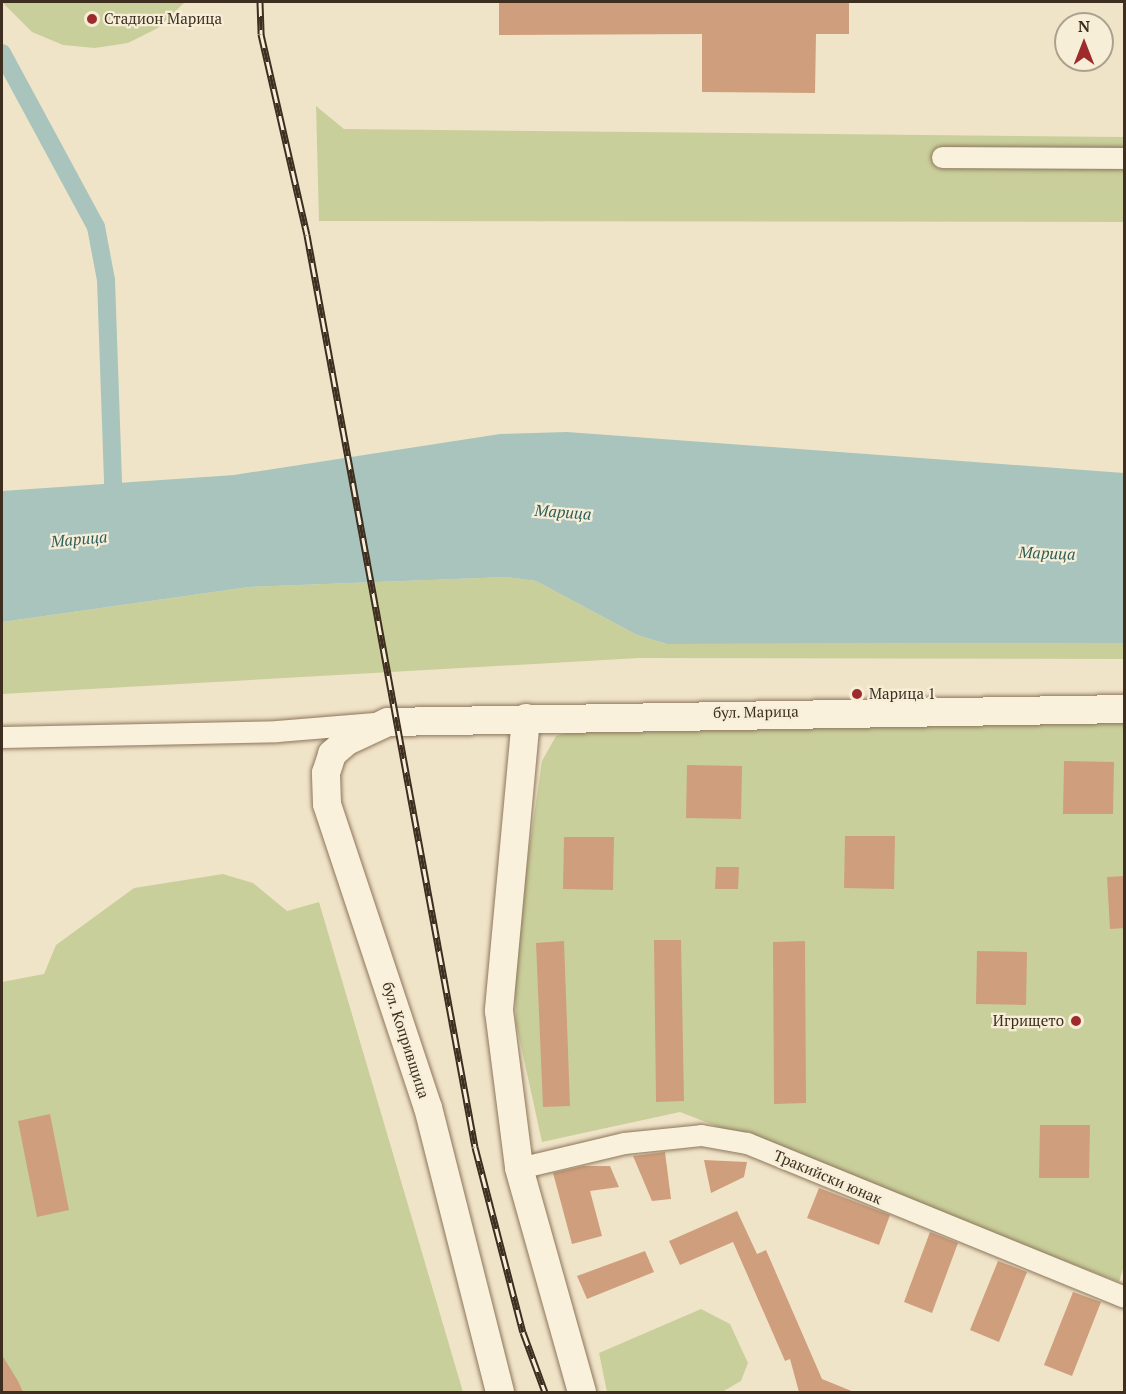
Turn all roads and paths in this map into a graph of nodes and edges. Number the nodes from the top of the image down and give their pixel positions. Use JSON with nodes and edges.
{"nodes":[{"id":1,"x":942,"y":157,"type":"dead end"},
{"id":2,"x":1125,"y":158,"type":"edge"},
{"id":3,"x":1125,"y":709,"type":"edge"},
{"id":4,"x":526,"y":718,"type":"junction"},
{"id":5,"x":388,"y":722,"type":"junction"},
{"id":6,"x":2,"y":736,"type":"edge"},
{"id":7,"x":519,"y":1168,"type":"junction"},
{"id":8,"x":1125,"y":1297,"type":"edge"},
{"id":9,"x":500,"y":1392,"type":"edge"},
{"id":10,"x":582,"y":1392,"type":"edge"}],
"edges":[{"from":1,"to":2,"type":"street"},
{"from":3,"to":4,"type":"main road","name":"бул. Марица"},
{"from":4,"to":5,"type":"main road","name":"бул. Марица"},
{"from":4,"to":7,"type":"main road"},
{"from":5,"to":6,"type":"street"},
{"from":5,"to":9,"type":"main road","name":"бул. Копривщица"},
{"from":7,"to":8,"type":"street","name":"Тракийски юнак"},
{"from":7,"to":10,"type":"main road"}]}
